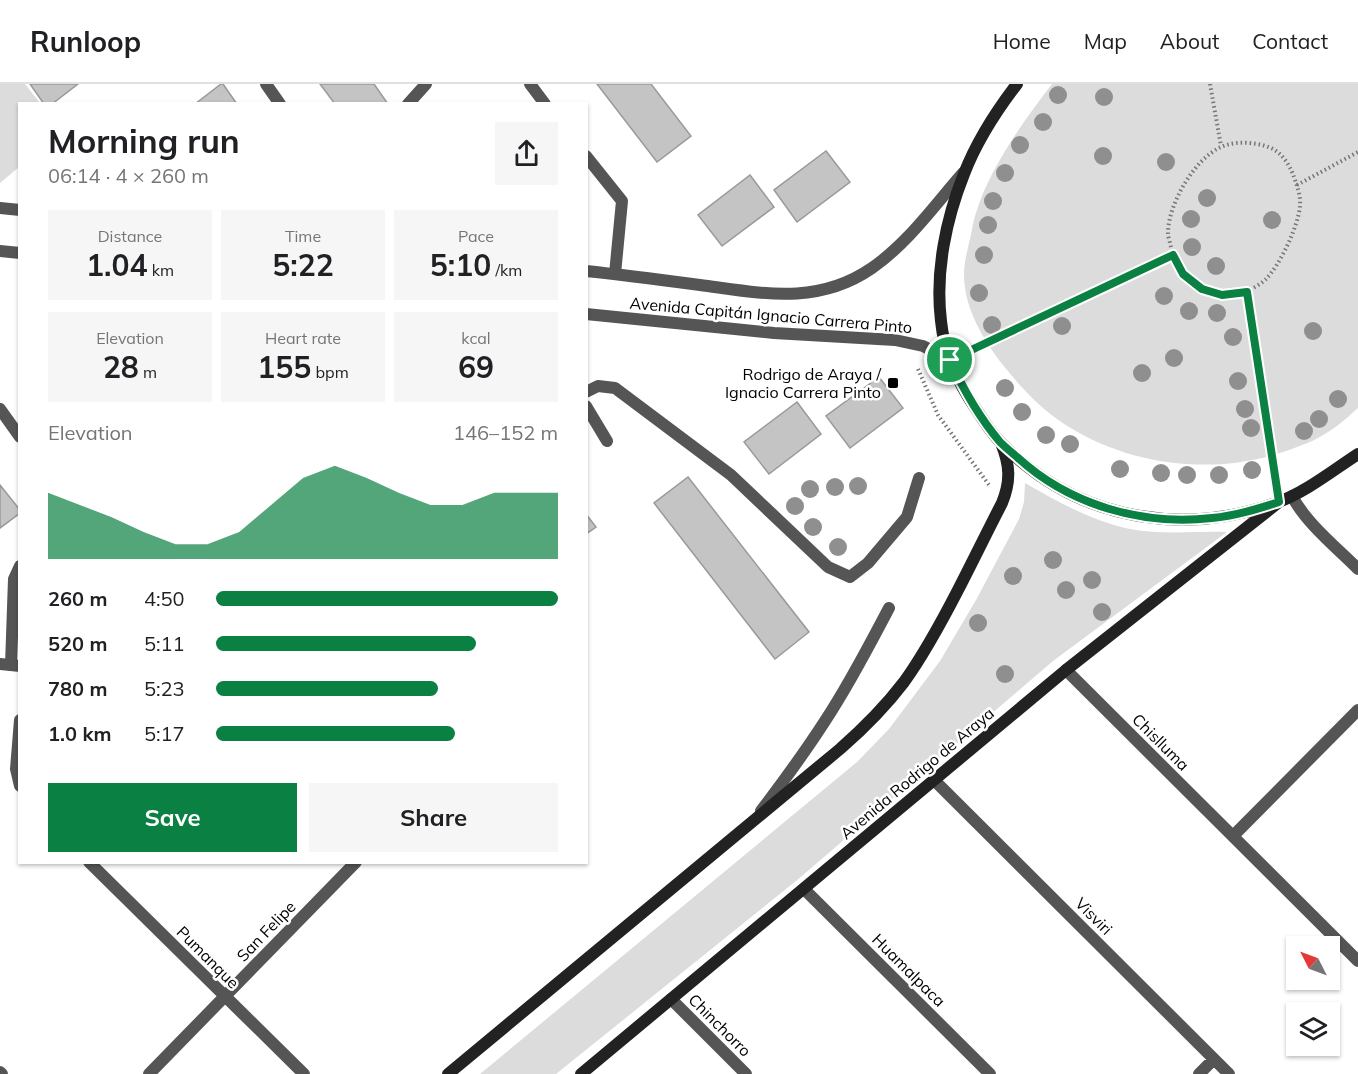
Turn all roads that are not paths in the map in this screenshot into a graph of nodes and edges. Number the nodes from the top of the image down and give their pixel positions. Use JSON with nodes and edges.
{"nodes":[{"id":1,"x":266,"y":84,"type":"edge"},
{"id":2,"x":426,"y":84,"type":"edge"},
{"id":3,"x":530,"y":84,"type":"edge"},
{"id":4,"x":1017,"y":84,"type":"edge"},
{"id":5,"x":279,"y":102,"type":"edge"},
{"id":6,"x":410,"y":102,"type":"edge"},
{"id":7,"x":544,"y":102,"type":"edge"},
{"id":8,"x":588,"y":158,"type":"edge"},
{"id":9,"x":964,"y":172,"type":"junction"},
{"id":10,"x":0,"y":208,"type":"edge"},
{"id":11,"x":18,"y":210,"type":"edge"},
{"id":12,"x":0,"y":251,"type":"edge"},
{"id":13,"x":18,"y":253,"type":"edge"},
{"id":14,"x":588,"y":271,"type":"edge"},
{"id":15,"x":615,"y":274,"type":"junction"},
{"id":16,"x":588,"y":314,"type":"edge"},
{"id":17,"x":950,"y":360,"type":"junction"},
{"id":18,"x":588,"y":391,"type":"edge"},
{"id":19,"x":0,"y":409,"type":"edge"},
{"id":20,"x":588,"y":409,"type":"edge"},
{"id":21,"x":18,"y":434,"type":"edge"},
{"id":22,"x":608,"y":441,"type":"dead end"},
{"id":23,"x":1001,"y":443,"type":"junction"},
{"id":24,"x":1358,"y":454,"type":"edge"},
{"id":25,"x":919,"y":478,"type":"dead end"},
{"id":26,"x":1292,"y":496,"type":"junction"},
{"id":27,"x":1279,"y":502,"type":"junction"},
{"id":28,"x":1358,"y":569,"type":"edge"},
{"id":29,"x":18,"y":570,"type":"edge"},
{"id":30,"x":889,"y":608,"type":"dead end"},
{"id":31,"x":10,"y":665,"type":"edge"},
{"id":32,"x":1066,"y":670,"type":"junction"},
{"id":33,"x":1358,"y":710,"type":"edge"},
{"id":34,"x":18,"y":745,"type":"edge"},
{"id":35,"x":18,"y":778,"type":"edge"},
{"id":36,"x":935,"y":781,"type":"junction"},
{"id":37,"x":753,"y":822,"type":"junction"},
{"id":38,"x":1233,"y":836,"type":"junction"},
{"id":39,"x":91,"y":864,"type":"edge"},
{"id":40,"x":354,"y":864,"type":"edge"},
{"id":41,"x":804,"y":889,"type":"junction"},
{"id":42,"x":1356,"y":956,"type":"edge"},
{"id":43,"x":225,"y":997,"type":"junction"},
{"id":44,"x":671,"y":999,"type":"junction"},
{"id":45,"x":1214,"y":1059,"type":"junction"},
{"id":46,"x":149,"y":1074,"type":"edge"},
{"id":47,"x":304,"y":1074,"type":"edge"},
{"id":48,"x":448,"y":1074,"type":"edge"},
{"id":49,"x":581,"y":1074,"type":"edge"},
{"id":50,"x":746,"y":1074,"type":"edge"},
{"id":51,"x":990,"y":1074,"type":"edge"},
{"id":52,"x":1198,"y":1074,"type":"edge"},
{"id":53,"x":1229,"y":1074,"type":"edge"}],
"edges":[{"from":1,"to":5,"type":"street"},
{"from":2,"to":6,"type":"street"},
{"from":3,"to":7,"type":"street"},
{"from":4,"to":9,"type":"main road"},
{"from":8,"to":15,"type":"street"},
{"from":9,"to":15,"type":"street","name":"Avenida Capitán Ignacio Carrera Pinto"},
{"from":9,"to":17,"type":"main road"},
{"from":10,"to":11,"type":"street"},
{"from":12,"to":13,"type":"street"},
{"from":14,"to":15,"type":"street","name":"Avenida Capitán Ignacio Carrera Pinto"},
{"from":16,"to":17,"type":"street","name":"Avenida Capitán Ignacio Carrera Pinto"},
{"from":17,"to":23,"type":"main road"},
{"from":18,"to":25,"type":"street"},
{"from":19,"to":21,"type":"street"},
{"from":20,"to":22,"type":"street"},
{"from":23,"to":27,"type":"main road"},
{"from":23,"to":37,"type":"main road"},
{"from":24,"to":26,"type":"main road"},
{"from":26,"to":27,"type":"main road"},
{"from":26,"to":28,"type":"street"},
{"from":27,"to":32,"type":"main road","name":"Avenida Rodrigo de Araya"},
{"from":29,"to":31,"type":"street"},
{"from":30,"to":37,"type":"street"},
{"from":32,"to":36,"type":"main road","name":"Avenida Rodrigo de Araya"},
{"from":32,"to":38,"type":"street","name":"Chislluma"},
{"from":33,"to":38,"type":"street"},
{"from":34,"to":35,"type":"street"},
{"from":36,"to":41,"type":"main road","name":"Avenida Rodrigo de Araya"},
{"from":36,"to":45,"type":"street","name":"Visviri"},
{"from":37,"to":48,"type":"main road"},
{"from":38,"to":42,"type":"street","name":"Chislluma"},
{"from":39,"to":43,"type":"street","name":"Pumanque"},
{"from":40,"to":43,"type":"street","name":"San Felipe"},
{"from":41,"to":44,"type":"main road","name":"Avenida Rodrigo de Araya"},
{"from":41,"to":51,"type":"street","name":"Huamalpaca"},
{"from":43,"to":46,"type":"street","name":"San Felipe"},
{"from":43,"to":47,"type":"street","name":"Pumanque"},
{"from":44,"to":49,"type":"main road","name":"Avenida Rodrigo de Araya"},
{"from":44,"to":50,"type":"street","name":"Chinchorro"},
{"from":45,"to":52,"type":"street"},
{"from":45,"to":53,"type":"street","name":"Visviri"}]}
